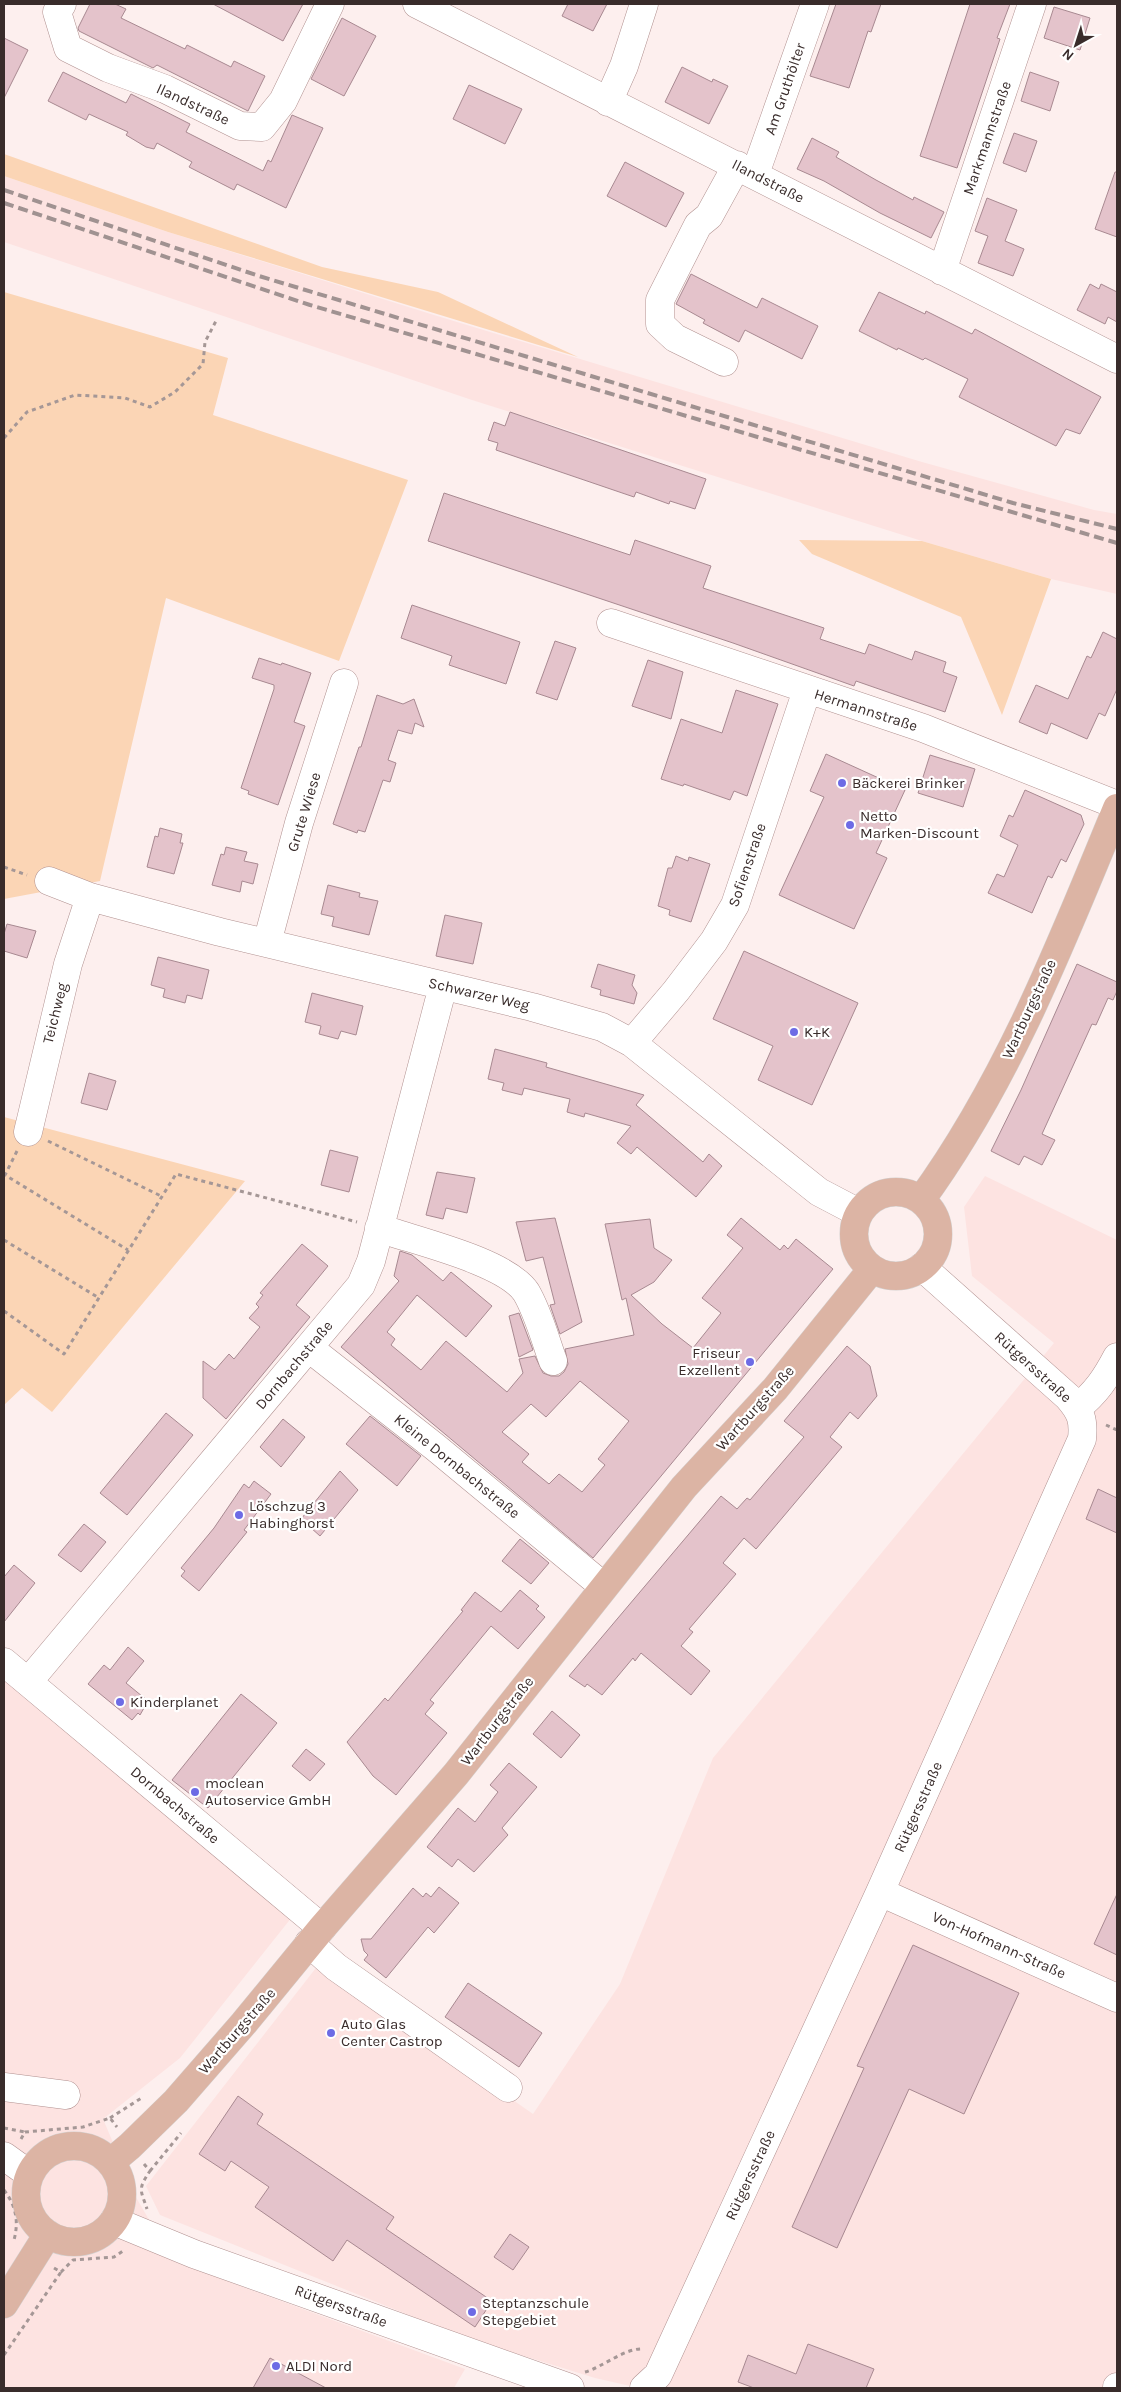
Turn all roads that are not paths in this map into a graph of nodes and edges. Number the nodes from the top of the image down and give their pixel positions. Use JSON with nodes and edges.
{"nodes":[{"id":1,"x":62,"y":4,"type":"edge"},
{"id":2,"x":330,"y":4,"type":"edge"},
{"id":3,"x":417,"y":4,"type":"edge"},
{"id":4,"x":644,"y":4,"type":"edge"},
{"id":5,"x":815,"y":4,"type":"edge"},
{"id":6,"x":1032,"y":4,"type":"edge"},
{"id":7,"x":608,"y":102,"type":"junction"},
{"id":8,"x":746,"y":169,"type":"junction"},
{"id":9,"x":942,"y":271,"type":"junction"},
{"id":10,"x":1117,"y":359,"type":"edge"},
{"id":11,"x":724,"y":362,"type":"dead end"},
{"id":12,"x":611,"y":623,"type":"dead end"},
{"id":13,"x":344,"y":683,"type":"dead end"},
{"id":14,"x":806,"y":690,"type":"junction"},
{"id":15,"x":1117,"y":806,"type":"edge"},
{"id":16,"x":49,"y":881,"type":"dead end"},
{"id":17,"x":90,"y":897,"type":"junction"},
{"id":18,"x":267,"y":943,"type":"junction"},
{"id":19,"x":443,"y":986,"type":"junction"},
{"id":20,"x":632,"y":1043,"type":"junction"},
{"id":21,"x":28,"y":1132,"type":"road end"},
{"id":22,"x":921,"y":1200,"type":"junction"},
{"id":23,"x":859,"y":1213,"type":"junction"},
{"id":24,"x":379,"y":1228,"type":"junction"},
{"id":25,"x":922,"y":1267,"type":"junction"},
{"id":26,"x":872,"y":1269,"type":"junction"},
{"id":27,"x":309,"y":1348,"type":"junction"},
{"id":28,"x":1117,"y":1357,"type":"edge"},
{"id":29,"x":553,"y":1360,"type":"dead end"},
{"id":30,"x":1077,"y":1408,"type":"junction"},
{"id":31,"x":603,"y":1586,"type":"junction"},
{"id":32,"x":4,"y":1662,"type":"edge"},
{"id":33,"x":28,"y":1682,"type":"junction"},
{"id":34,"x":880,"y":1892,"type":"junction"},
{"id":35,"x":316,"y":1936,"type":"junction"},
{"id":36,"x":1117,"y":1998,"type":"edge"},
{"id":37,"x":4,"y":2087,"type":"edge"},
{"id":38,"x":508,"y":2088,"type":"dead end"},
{"id":39,"x":66,"y":2095,"type":"dead end"},
{"id":40,"x":120,"y":2154,"type":"junction"},
{"id":41,"x":14,"y":2163,"type":"edge"},
{"id":42,"x":126,"y":2226,"type":"junction"},
{"id":43,"x":41,"y":2245,"type":"junction"},
{"id":44,"x":4,"y":2304,"type":"edge"},
{"id":45,"x":570,"y":2388,"type":"edge"},
{"id":46,"x":644,"y":2388,"type":"edge"}],
"edges":[{"from":1,"to":2,"type":"street","name":"Ilandstraße"},
{"from":3,"to":7,"type":"street","name":"Ilandstraße"},
{"from":4,"to":7,"type":"street"},
{"from":5,"to":8,"type":"street","name":"Am Gruthölter"},
{"from":6,"to":9,"type":"street","name":"Markmannstraße"},
{"from":7,"to":8,"type":"street","name":"Ilandstraße"},
{"from":8,"to":9,"type":"street","name":"Ilandstraße"},
{"from":8,"to":11,"type":"street","name":"Am Gruthölter"},
{"from":9,"to":10,"type":"street","name":"Ilandstraße"},
{"from":12,"to":14,"type":"street","name":"Hermannstraße"},
{"from":13,"to":18,"type":"street","name":"Grute Wiese"},
{"from":14,"to":15,"type":"street","name":"Hermannstraße"},
{"from":14,"to":20,"type":"street","name":"Sofienstraße"},
{"from":15,"to":22,"type":"main road","name":"Wartburgstraße"},
{"from":16,"to":17,"type":"street","name":"Schwarzer Weg"},
{"from":17,"to":18,"type":"street","name":"Schwarzer Weg"},
{"from":17,"to":21,"type":"street","name":"Teichweg"},
{"from":18,"to":19,"type":"street","name":"Schwarzer Weg"},
{"from":19,"to":20,"type":"street","name":"Schwarzer Weg"},
{"from":19,"to":24,"type":"street","name":"Dornbachstraße"},
{"from":20,"to":23,"type":"street","name":"Schwarzer Weg"},
{"from":22,"to":23,"type":"main road"},
{"from":22,"to":25,"type":"main road"},
{"from":23,"to":26,"type":"main road"},
{"from":24,"to":27,"type":"street","name":"Dornbachstraße"},
{"from":24,"to":29,"type":"street"},
{"from":25,"to":26,"type":"main road"},
{"from":25,"to":30,"type":"street","name":"Rütgersstraße"},
{"from":26,"to":31,"type":"main road","name":"Wartburgstraße"},
{"from":27,"to":31,"type":"street","name":"Kleine Dornbachstraße"},
{"from":27,"to":33,"type":"street","name":"Dornbachstraße"},
{"from":28,"to":30,"type":"street"},
{"from":30,"to":34,"type":"street","name":"Rütgersstraße"},
{"from":31,"to":35,"type":"main road","name":"Wartburgstraße"},
{"from":32,"to":33,"type":"street","name":"Dornbachstraße"},
{"from":33,"to":35,"type":"street","name":"Dornbachstraße"},
{"from":34,"to":36,"type":"street","name":"Von-Hofmann-Straße"},
{"from":34,"to":46,"type":"street","name":"Rütgersstraße"},
{"from":35,"to":38,"type":"street","name":"Dornbachstraße"},
{"from":35,"to":40,"type":"main road","name":"Wartburgstraße"},
{"from":37,"to":39,"type":"street"},
{"from":40,"to":41,"type":"main road"},
{"from":40,"to":42,"type":"main road"},
{"from":41,"to":43,"type":"main road"},
{"from":42,"to":43,"type":"main road"},
{"from":42,"to":45,"type":"street","name":"Rütgersstraße"},
{"from":43,"to":44,"type":"main road"}]}
